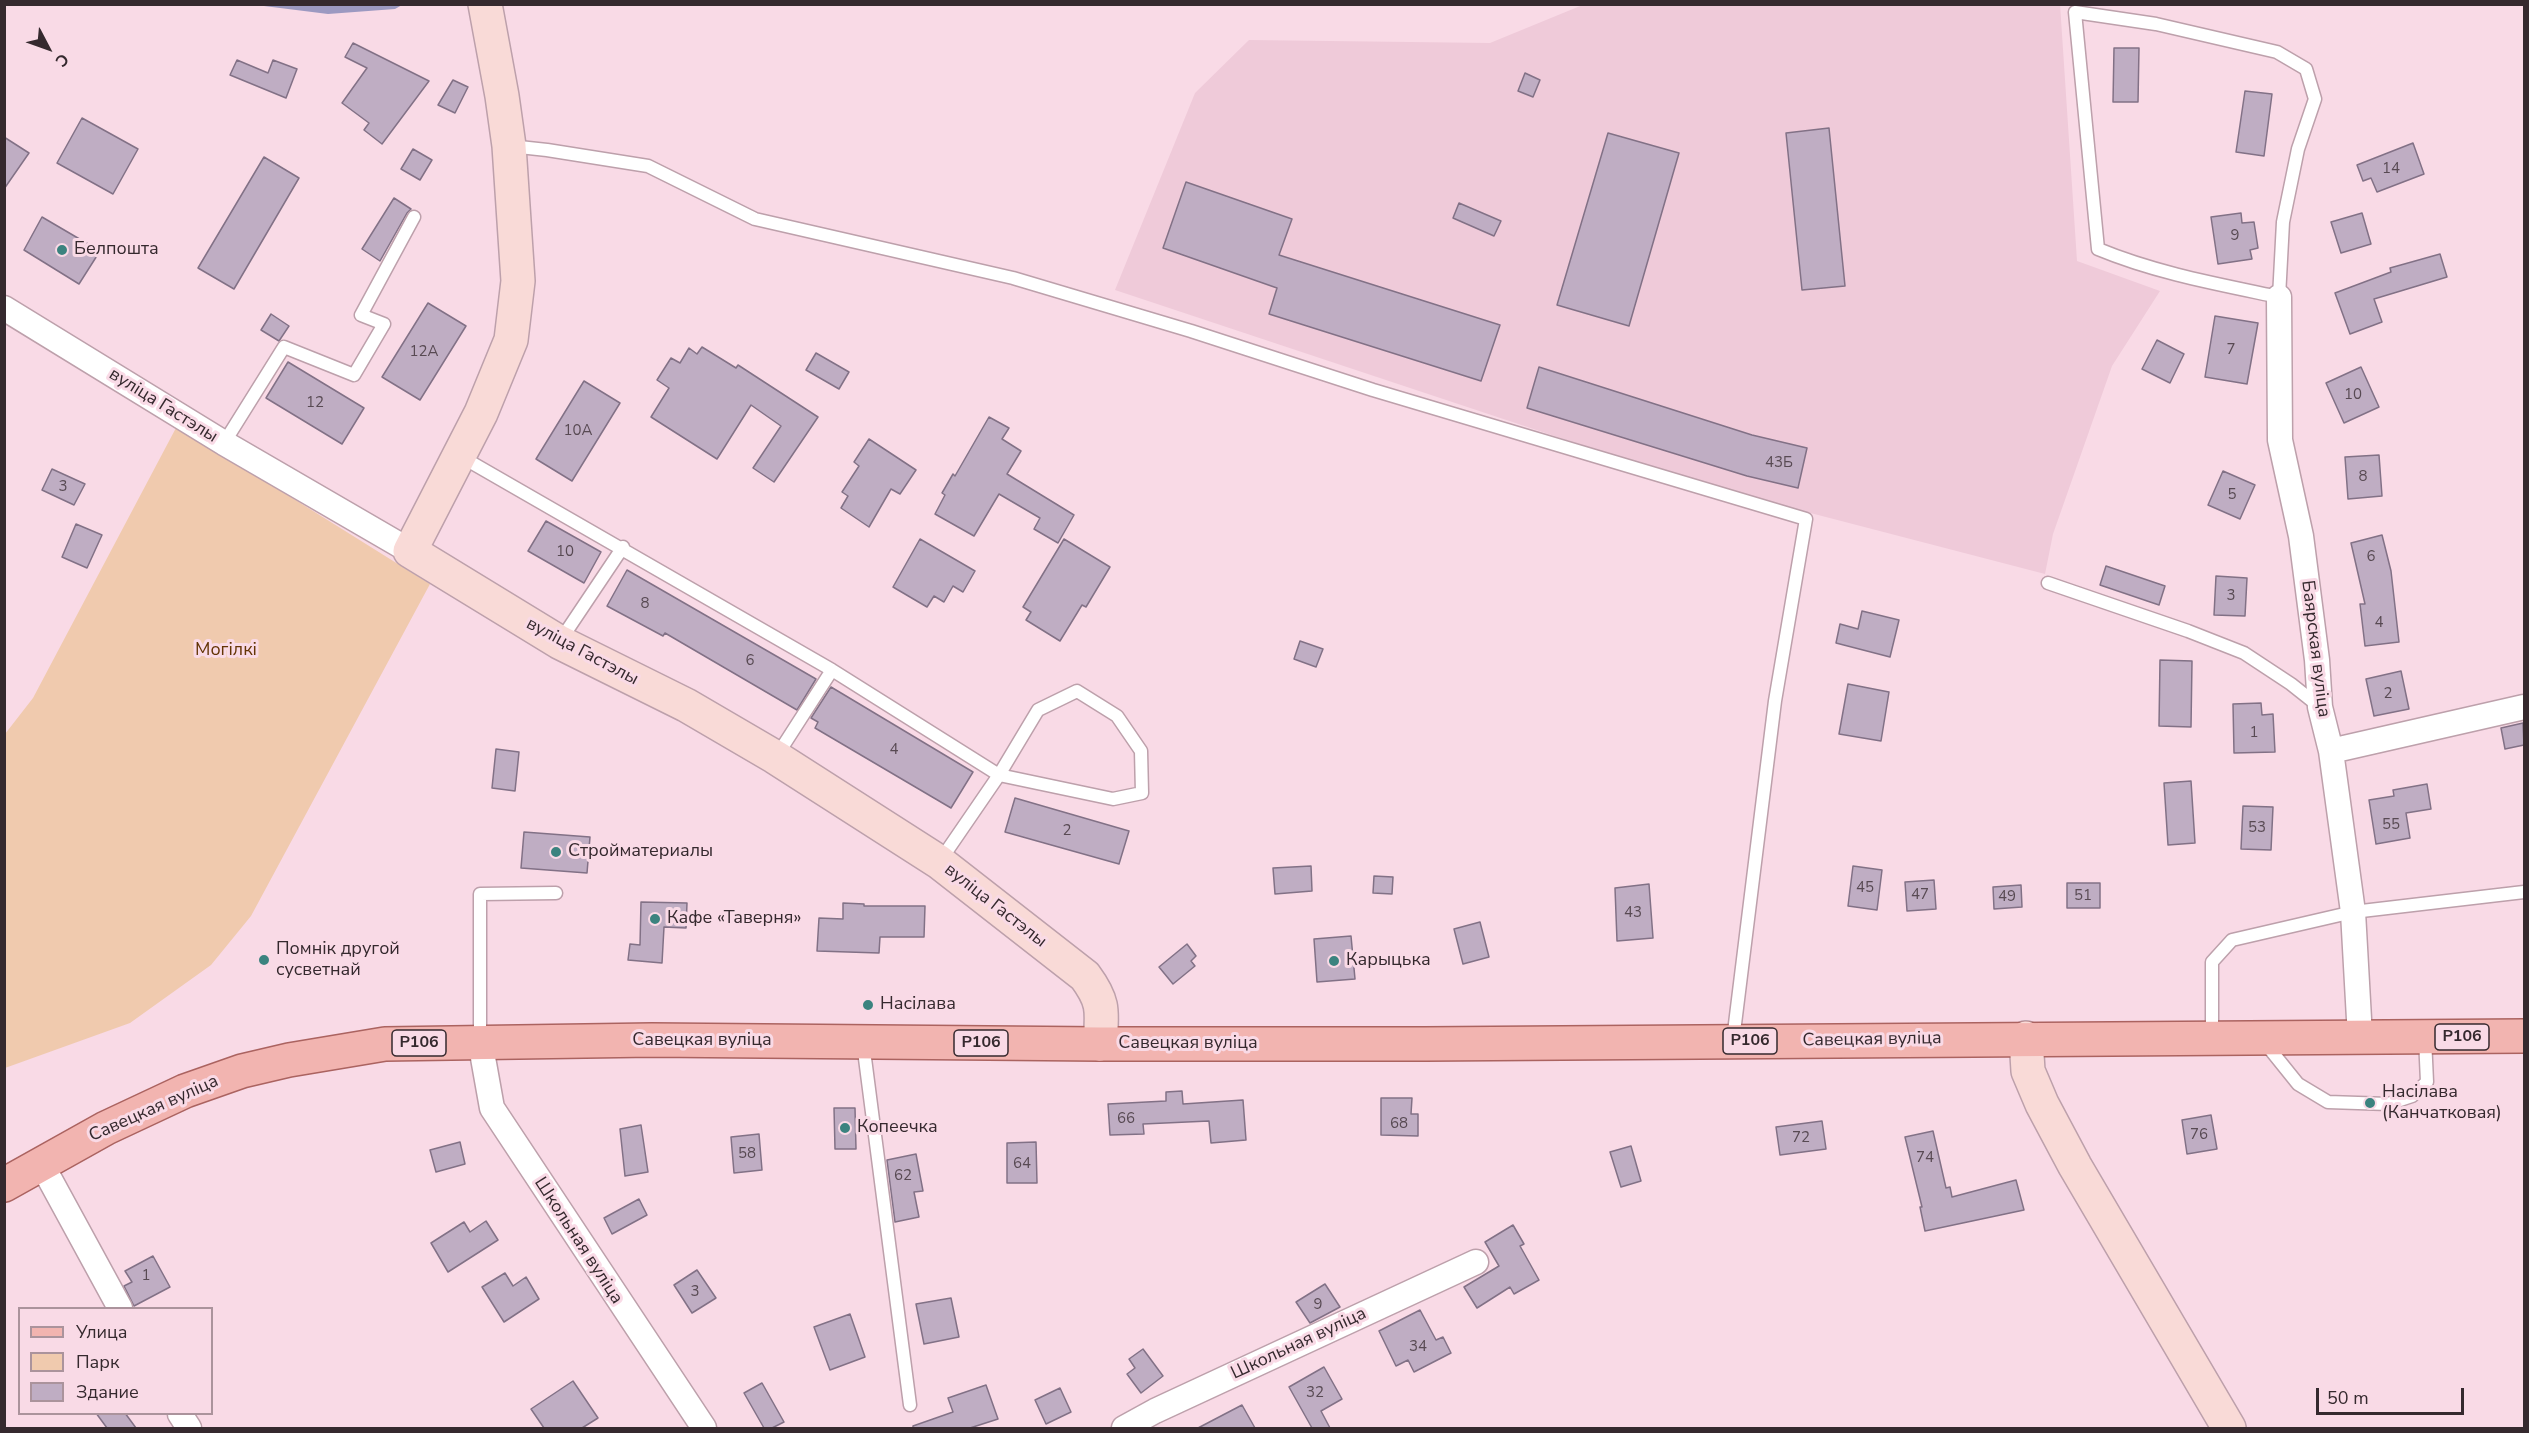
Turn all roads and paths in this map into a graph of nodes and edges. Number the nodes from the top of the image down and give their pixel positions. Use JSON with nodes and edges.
{"nodes":[{"id":1,"x":485,"y":4,"type":"edge"},
{"id":2,"x":508,"y":146,"type":"junction"},
{"id":3,"x":414,"y":217,"type":"dead end"},
{"id":4,"x":2279,"y":297,"type":"junction"},
{"id":5,"x":4,"y":308,"type":"edge"},
{"id":6,"x":224,"y":443,"type":"junction"},
{"id":7,"x":459,"y":455,"type":"junction"},
{"id":8,"x":622,"y":547,"type":"junction"},
{"id":9,"x":410,"y":551,"type":"junction"},
{"id":10,"x":2048,"y":583,"type":"dead end"},
{"id":11,"x":559,"y":642,"type":"junction"},
{"id":12,"x":832,"y":670,"type":"junction"},
{"id":13,"x":2320,"y":707,"type":"junction"},
{"id":14,"x":2524,"y":707,"type":"edge"},
{"id":15,"x":2331,"y":751,"type":"junction"},
{"id":16,"x":775,"y":757,"type":"junction"},
{"id":17,"x":999,"y":775,"type":"junction"},
{"id":18,"x":939,"y":862,"type":"junction"},
{"id":19,"x":2524,"y":892,"type":"edge"},
{"id":20,"x":556,"y":893,"type":"dead end"},
{"id":21,"x":2353,"y":912,"type":"junction"},
{"id":22,"x":2524,"y":1036,"type":"edge"},
{"id":23,"x":2260,"y":1037,"type":"junction"},
{"id":24,"x":2360,"y":1037,"type":"junction"},
{"id":25,"x":2413,"y":1037,"type":"junction"},
{"id":26,"x":2026,"y":1038,"type":"junction"},
{"id":27,"x":2212,"y":1038,"type":"junction"},
{"id":28,"x":480,"y":1041,"type":"junction"},
{"id":29,"x":1733,"y":1041,"type":"junction"},
{"id":30,"x":862,"y":1042,"type":"junction"},
{"id":31,"x":1100,"y":1044,"type":"junction"},
{"id":32,"x":41,"y":1163,"type":"junction"},
{"id":33,"x":4,"y":1185,"type":"edge"},
{"id":34,"x":1476,"y":1262,"type":"dead end"},
{"id":35,"x":119,"y":1307,"type":"edge"},
{"id":36,"x":910,"y":1405,"type":"dead end"},
{"id":37,"x":181,"y":1415,"type":"edge"},
{"id":38,"x":189,"y":1428,"type":"edge"},
{"id":39,"x":704,"y":1428,"type":"edge"},
{"id":40,"x":1124,"y":1428,"type":"edge"},
{"id":41,"x":2229,"y":1428,"type":"edge"}],
"edges":[{"from":1,"to":2,"type":"street"},
{"from":2,"to":7,"type":"street"},
{"from":2,"to":29,"type":"lane"},
{"from":3,"to":6,"type":"lane"},
{"from":4,"to":4,"type":"lane"},
{"from":4,"to":13,"type":"street","name":"Баярская вуліца"},
{"from":5,"to":6,"type":"street","name":"вуліца Гастэлы"},
{"from":6,"to":9,"type":"street","name":"вуліца Гастэлы"},
{"from":7,"to":8,"type":"lane"},
{"from":7,"to":9,"type":"street"},
{"from":8,"to":11,"type":"lane"},
{"from":8,"to":12,"type":"lane"},
{"from":9,"to":11,"type":"street","name":"вуліца Гастэлы"},
{"from":10,"to":13,"type":"lane"},
{"from":11,"to":16,"type":"street","name":"вуліца Гастэлы"},
{"from":12,"to":16,"type":"lane"},
{"from":12,"to":17,"type":"lane"},
{"from":13,"to":15,"type":"street","name":"Баярская вуліца"},
{"from":14,"to":15,"type":"street"},
{"from":15,"to":21,"type":"street","name":"Баярская вуліца"},
{"from":16,"to":18,"type":"street","name":"вуліца Гастэлы"},
{"from":17,"to":17,"type":"lane"},
{"from":17,"to":18,"type":"lane"},
{"from":18,"to":31,"type":"street","name":"вуліца Гастэлы"},
{"from":19,"to":21,"type":"lane"},
{"from":20,"to":28,"type":"lane"},
{"from":21,"to":24,"type":"street","name":"Баярская вуліца"},
{"from":21,"to":27,"type":"lane"},
{"from":22,"to":25,"type":"main road","number":"Р106"},
{"from":23,"to":24,"type":"main road","name":"Савецкая вуліца","number":"Р106"},
{"from":23,"to":25,"type":"lane"},
{"from":23,"to":27,"type":"main road","name":"Савецкая вуліца","number":"Р106"},
{"from":24,"to":25,"type":"main road","name":"Савецкая вуліца","number":"Р106"},
{"from":26,"to":27,"type":"main road","name":"Савецкая вуліца","number":"Р106"},
{"from":26,"to":29,"type":"main road","name":"Савецкая вуліца","number":"Р106"},
{"from":26,"to":41,"type":"street"},
{"from":28,"to":30,"type":"main road","name":"Савецкая вуліца","number":"Р106"},
{"from":28,"to":32,"type":"main road","name":"Савецкая вуліца","number":"Р106"},
{"from":28,"to":39,"type":"street","name":"Школьная вуліца"},
{"from":29,"to":31,"type":"main road","name":"Савецкая вуліца","number":"Р106"},
{"from":30,"to":31,"type":"main road","name":"Савецкая вуліца","number":"Р106"},
{"from":30,"to":36,"type":"lane"},
{"from":32,"to":33,"type":"main road","name":"Савецкая вуліца","number":"Р106"},
{"from":32,"to":35,"type":"street"},
{"from":34,"to":40,"type":"street","name":"Школьная вуліца"},
{"from":37,"to":38,"type":"street"}]}
